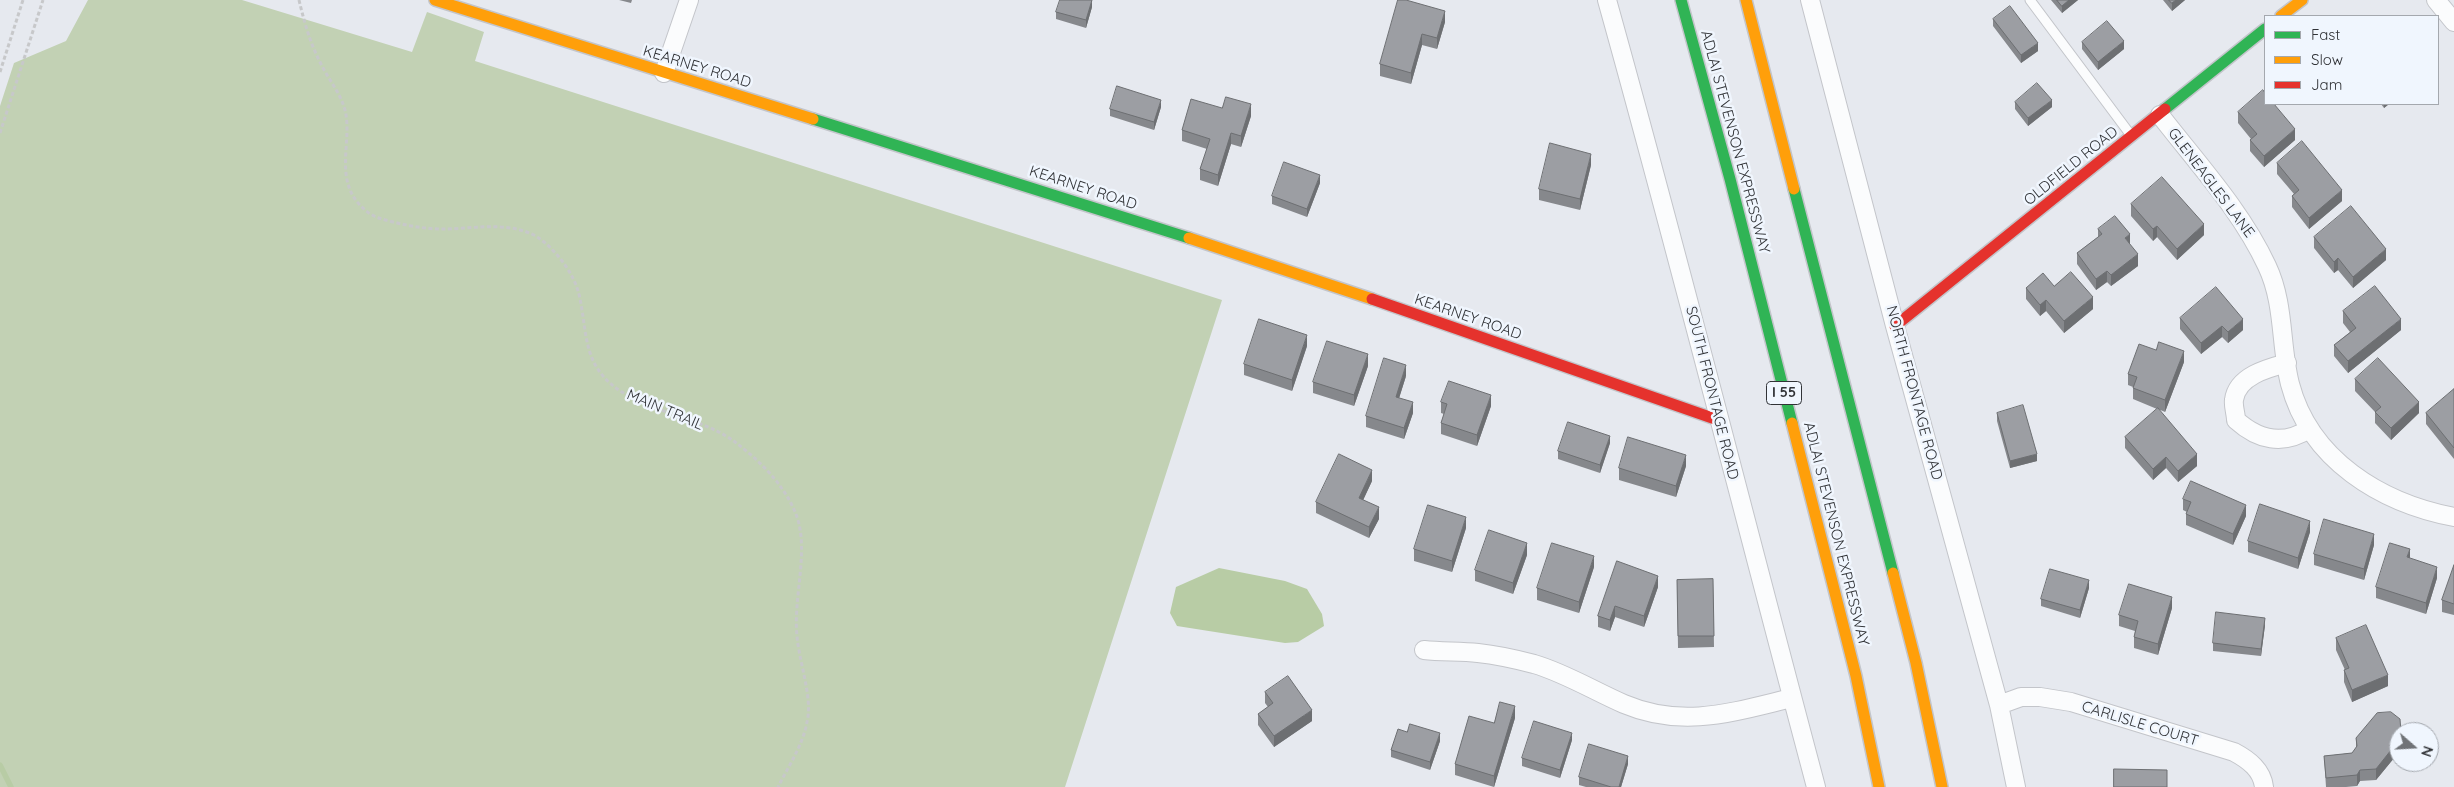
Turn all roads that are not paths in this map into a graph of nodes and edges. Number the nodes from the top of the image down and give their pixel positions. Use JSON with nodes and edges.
{"nodes":[{"id":1,"x":435,"y":0,"type":"edge"},
{"id":2,"x":689,"y":0,"type":"edge"},
{"id":3,"x":1607,"y":0,"type":"edge"},
{"id":4,"x":1681,"y":0,"type":"edge"},
{"id":5,"x":1746,"y":0,"type":"edge"},
{"id":6,"x":1810,"y":0,"type":"edge"},
{"id":7,"x":2030,"y":0,"type":"edge"},
{"id":8,"x":2302,"y":0,"type":"edge"},
{"id":9,"x":2436,"y":0,"type":"edge"},
{"id":10,"x":2282,"y":15,"type":"edge"},
{"id":11,"x":2454,"y":22,"type":"edge"},
{"id":12,"x":2264,"y":30,"type":"edge"},
{"id":13,"x":664,"y":73,"type":"junction"},
{"id":14,"x":2160,"y":115,"type":"junction"},
{"id":15,"x":2132,"y":136,"type":"junction"},
{"id":16,"x":1895,"y":326,"type":"junction"},
{"id":17,"x":2287,"y":362,"type":"junction"},
{"id":18,"x":1718,"y":420,"type":"junction"},
{"id":19,"x":2309,"y":429,"type":"junction"},
{"id":20,"x":2454,"y":517,"type":"edge"},
{"id":21,"x":1424,"y":650,"type":"dead end"},
{"id":22,"x":1792,"y":698,"type":"junction"},
{"id":23,"x":1999,"y":705,"type":"junction"},
{"id":24,"x":1816,"y":787,"type":"edge"},
{"id":25,"x":1880,"y":787,"type":"edge"},
{"id":26,"x":1942,"y":787,"type":"edge"},
{"id":27,"x":2016,"y":787,"type":"edge"},
{"id":28,"x":2264,"y":787,"type":"edge"}],
"edges":[{"from":1,"to":13,"type":"main road","name":"KEARNEY ROAD"},
{"from":2,"to":13,"type":"street"},
{"from":3,"to":18,"type":"street","name":"SOUTH FRONTAGE ROAD"},
{"from":4,"to":25,"type":"main road","name":"ADLAI STEVENSON EXPRESSWAY","number":"I 55"},
{"from":5,"to":26,"type":"main road"},
{"from":6,"to":16,"type":"street","name":"NORTH FRONTAGE ROAD"},
{"from":7,"to":15,"type":"lane"},
{"from":8,"to":10,"type":"main road"},
{"from":9,"to":11,"type":"street"},
{"from":12,"to":14,"type":"main road","name":"OLDFIELD ROAD"},
{"from":13,"to":18,"type":"main road","name":"KEARNEY ROAD"},
{"from":14,"to":15,"type":"main road","name":"OLDFIELD ROAD"},
{"from":14,"to":17,"type":"street","name":"GLENEAGLES LANE"},
{"from":15,"to":16,"type":"main road","name":"OLDFIELD ROAD"},
{"from":16,"to":23,"type":"street","name":"NORTH FRONTAGE ROAD"},
{"from":17,"to":19,"type":"street","name":"GLENEAGLES LANE"},
{"from":17,"to":19,"type":"street"},
{"from":18,"to":22,"type":"street","name":"SOUTH FRONTAGE ROAD"},
{"from":19,"to":20,"type":"street","name":"GLENEAGLES LANE"},
{"from":21,"to":22,"type":"street"},
{"from":22,"to":24,"type":"street","name":"SOUTH FRONTAGE ROAD"},
{"from":23,"to":27,"type":"street","name":"NORTH FRONTAGE ROAD"},
{"from":23,"to":28,"type":"street","name":"CARLISLE COURT"}]}
